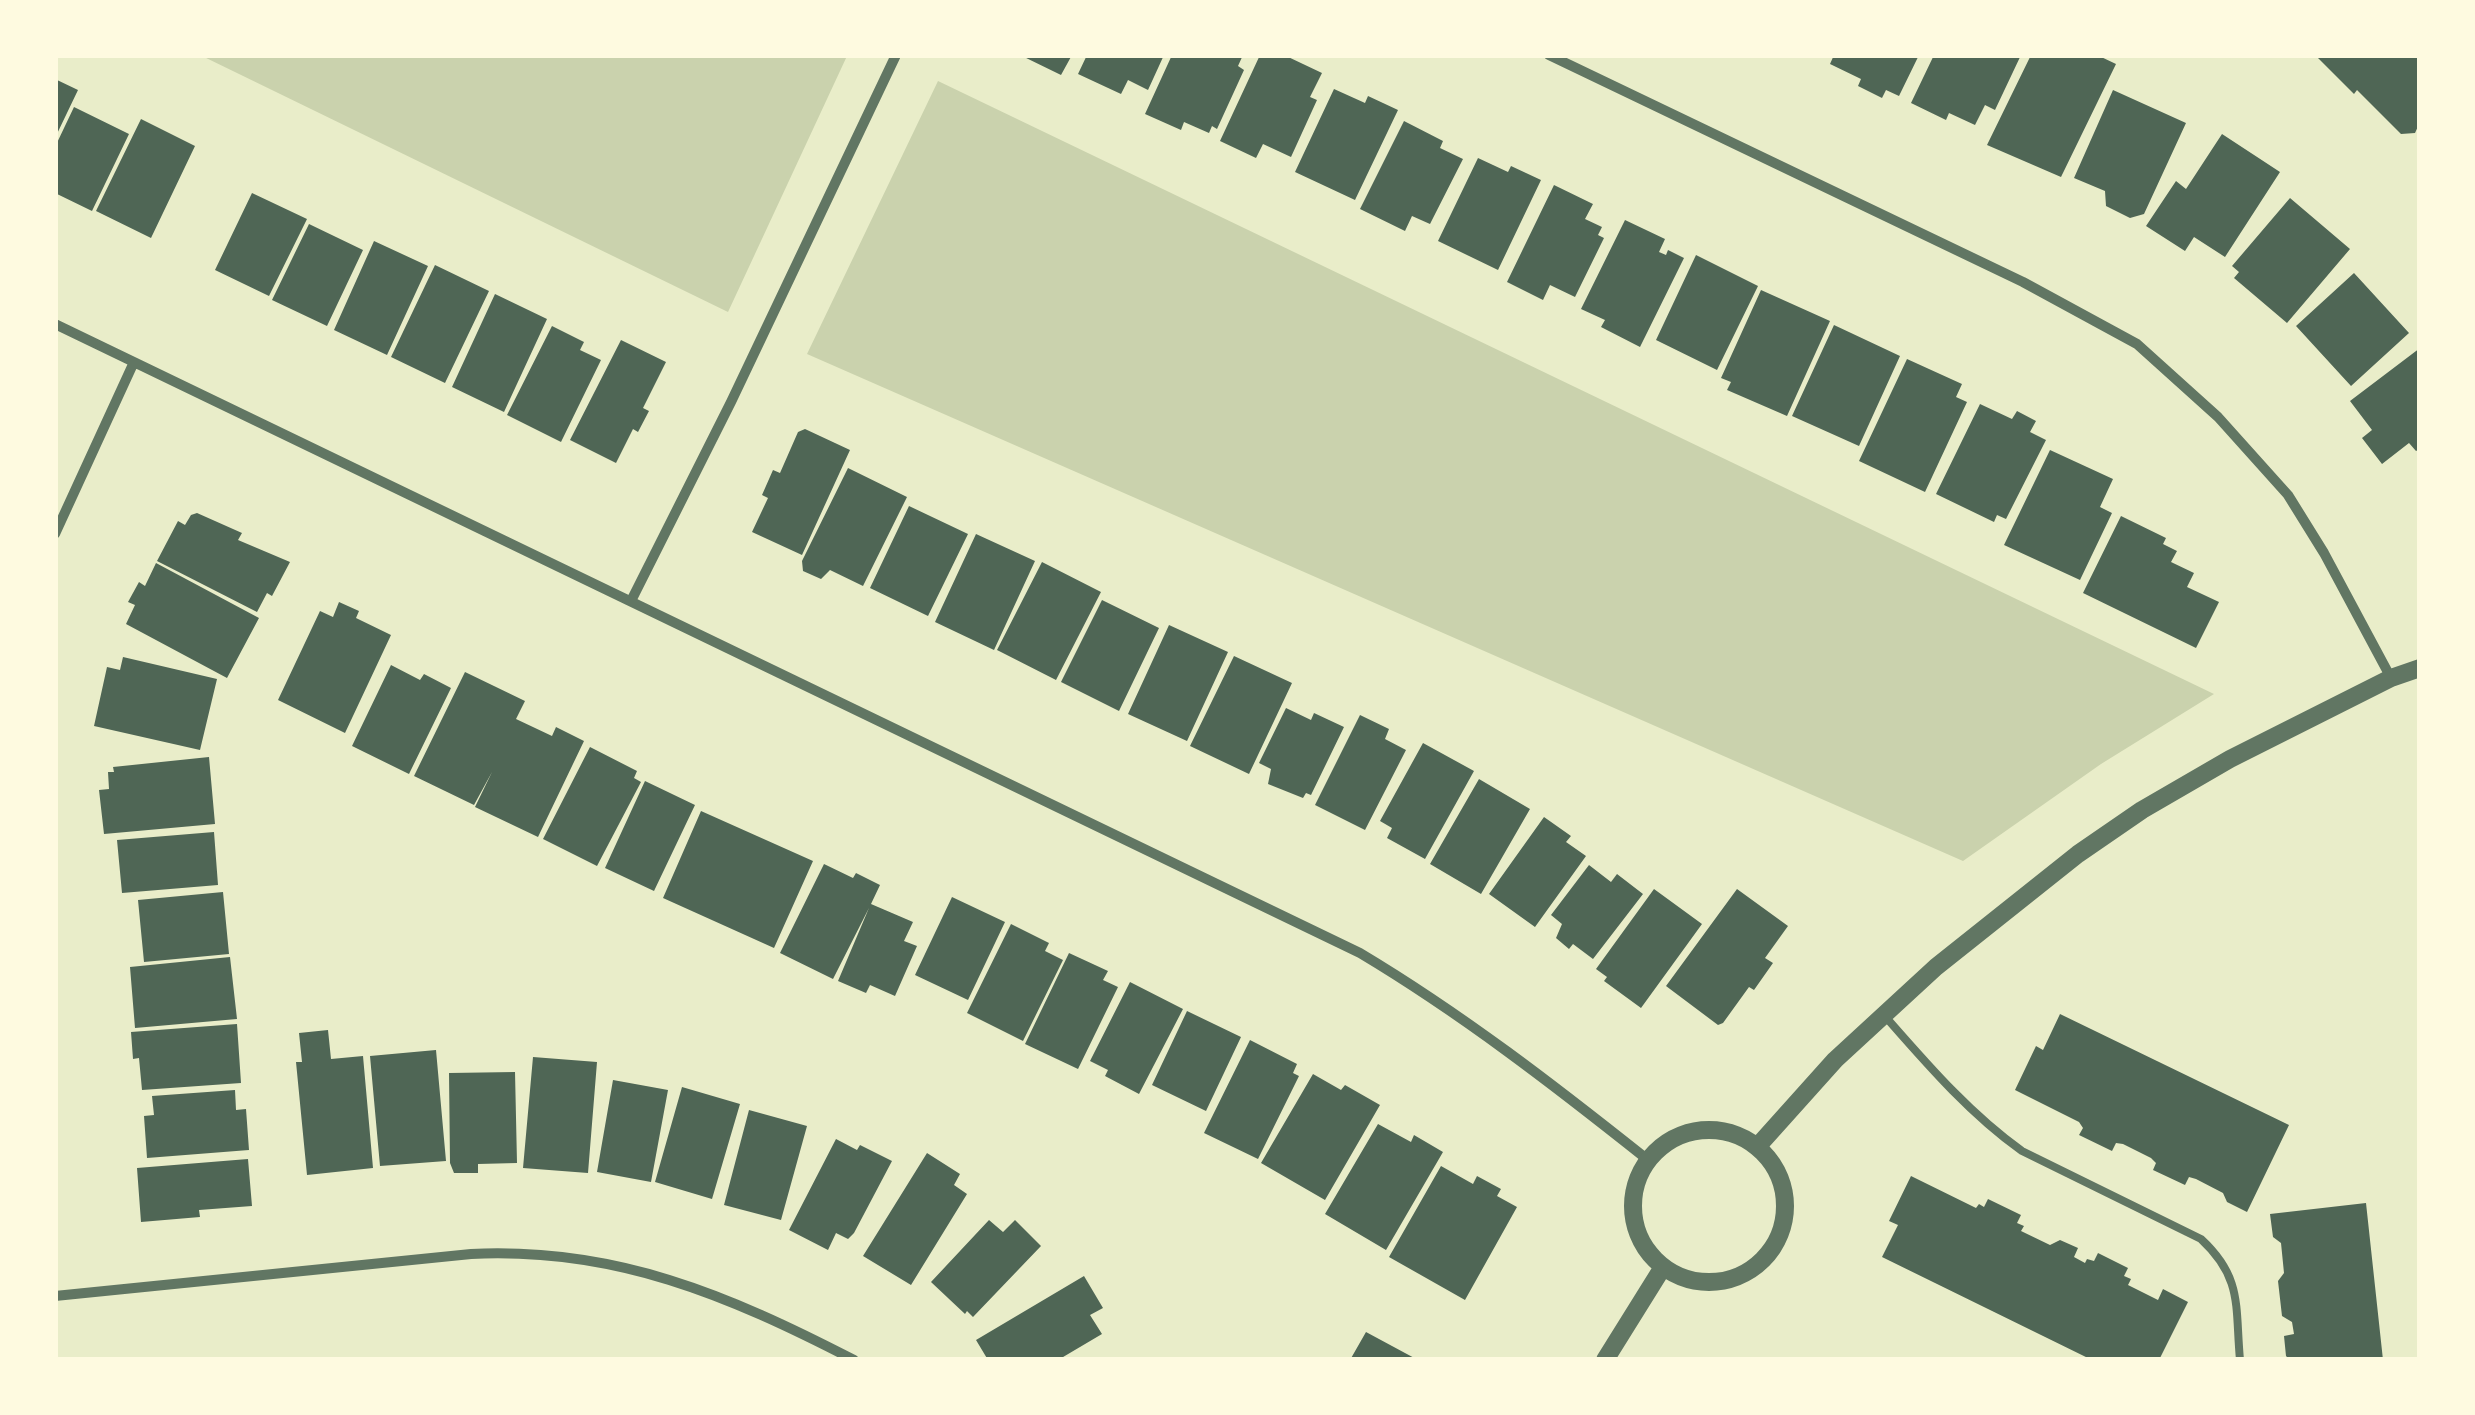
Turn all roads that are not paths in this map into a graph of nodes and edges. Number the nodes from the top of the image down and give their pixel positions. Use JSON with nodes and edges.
{"nodes":[{"id":1,"x":896,"y":55,"type":"edge"},
{"id":2,"x":1549,"y":55,"type":"edge"},
{"id":3,"x":55,"y":324,"type":"edge"},
{"id":4,"x":134,"y":362,"type":"junction"},
{"id":5,"x":55,"y":534,"type":"edge"},
{"id":6,"x":632,"y":601,"type":"junction"},
{"id":7,"x":2420,"y":668,"type":"edge"},
{"id":8,"x":2391,"y":678,"type":"junction"},
{"id":9,"x":1884,"y":1015,"type":"junction"},
{"id":10,"x":1757,"y":1147,"type":"junction"},
{"id":11,"x":1648,"y":1160,"type":"junction"},
{"id":12,"x":1663,"y":1267,"type":"junction"},
{"id":13,"x":55,"y":1296,"type":"edge"},
{"id":14,"x":854,"y":1360,"type":"edge"},
{"id":15,"x":1605,"y":1360,"type":"edge"},
{"id":16,"x":2240,"y":1360,"type":"edge"}],
"edges":[{"from":1,"to":6,"type":"street"},
{"from":2,"to":8,"type":"street"},
{"from":3,"to":4,"type":"street"},
{"from":4,"to":5,"type":"street"},
{"from":4,"to":6,"type":"street"},
{"from":6,"to":11,"type":"street"},
{"from":7,"to":8,"type":"street"},
{"from":8,"to":9,"type":"street"},
{"from":9,"to":10,"type":"street"},
{"from":9,"to":16,"type":"lane"},
{"from":10,"to":11,"type":"street"},
{"from":10,"to":12,"type":"street"},
{"from":11,"to":12,"type":"street"},
{"from":12,"to":15,"type":"street"},
{"from":13,"to":14,"type":"street"}]}
